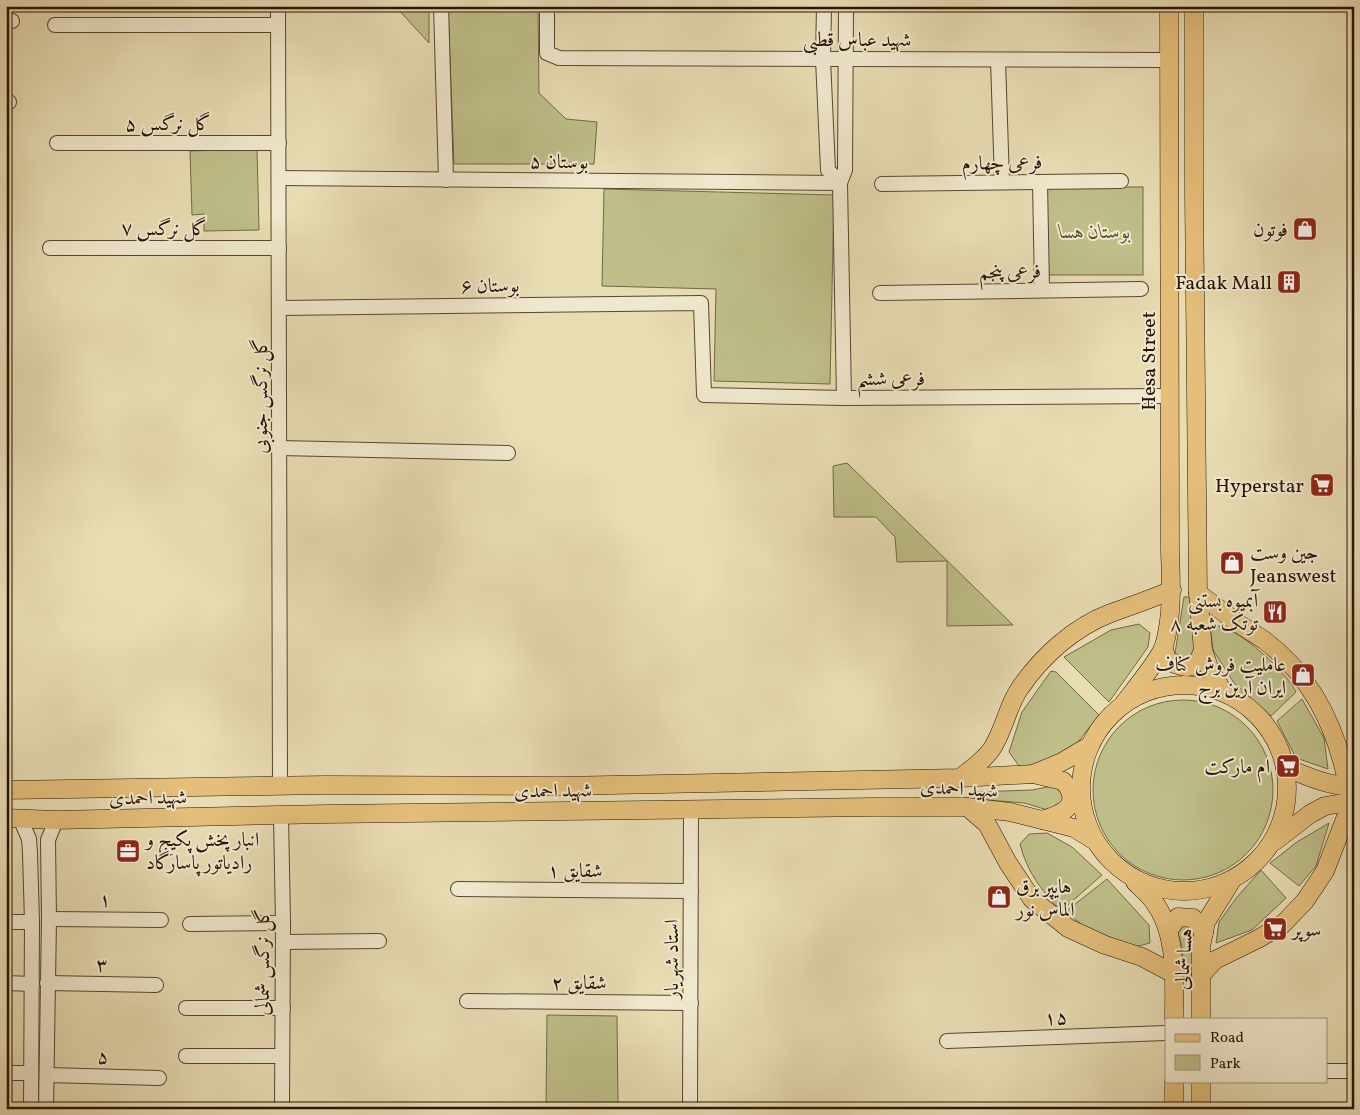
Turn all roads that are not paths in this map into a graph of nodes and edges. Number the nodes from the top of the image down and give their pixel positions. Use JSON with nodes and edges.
{"nodes":[{"id":1,"x":278,"y":6,"type":"edge"},
{"id":2,"x":441,"y":6,"type":"edge"},
{"id":3,"x":547,"y":6,"type":"edge"},
{"id":4,"x":824,"y":6,"type":"edge"},
{"id":5,"x":846,"y":6,"type":"edge"},
{"id":6,"x":1169,"y":6,"type":"edge"},
{"id":7,"x":1194,"y":6,"type":"edge"},
{"id":8,"x":54,"y":25,"type":"dead end"},
{"id":9,"x":278,"y":25,"type":"junction"},
{"id":10,"x":823,"y":59,"type":"junction"},
{"id":11,"x":845,"y":59,"type":"junction"},
{"id":12,"x":998,"y":60,"type":"junction"},
{"id":13,"x":1168,"y":60,"type":"junction"},
{"id":14,"x":57,"y":143,"type":"dead end"},
{"id":15,"x":279,"y":143,"type":"junction"},
{"id":16,"x":279,"y":178,"type":"junction"},
{"id":17,"x":446,"y":180,"type":"junction"},
{"id":18,"x":1121,"y":181,"type":"dead end"},
{"id":19,"x":1002,"y":182,"type":"junction"},
{"id":20,"x":1040,"y":182,"type":"junction"},
{"id":21,"x":840,"y":183,"type":"junction"},
{"id":22,"x":882,"y":184,"type":"dead end"},
{"id":23,"x":1168,"y":191,"type":"junction"},
{"id":24,"x":1194,"y":192,"type":"junction"},
{"id":25,"x":50,"y":248,"type":"dead end"},
{"id":26,"x":279,"y":248,"type":"junction"},
{"id":27,"x":1141,"y":289,"type":"dead end"},
{"id":28,"x":1042,"y":290,"type":"junction"},
{"id":29,"x":880,"y":292,"type":"dead end"},
{"id":30,"x":701,"y":303,"type":"joint"},
{"id":31,"x":279,"y":308,"type":"junction"},
{"id":32,"x":1169,"y":396,"type":"junction"},
{"id":33,"x":844,"y":398,"type":"junction"},
{"id":34,"x":280,"y":448,"type":"junction"},
{"id":35,"x":508,"y":453,"type":"dead end"},
{"id":36,"x":1172,"y":590,"type":"junction"},
{"id":37,"x":1198,"y":593,"type":"junction"},
{"id":38,"x":1163,"y":648,"type":"junction"},
{"id":39,"x":1203,"y":650,"type":"junction"},
{"id":40,"x":1222,"y":692,"type":"junction"},
{"id":41,"x":1124,"y":703,"type":"junction"},
{"id":42,"x":1088,"y":746,"type":"junction"},
{"id":43,"x":1286,"y":767,"type":"junction"},
{"id":44,"x":1033,"y":774,"type":"junction"},
{"id":45,"x":960,"y":778,"type":"junction"},
{"id":46,"x":280,"y":785,"type":"junction"},
{"id":47,"x":6,"y":790,"type":"edge"},
{"id":48,"x":1352,"y":794,"type":"edge"},
{"id":49,"x":967,"y":807,"type":"junction"},
{"id":50,"x":691,"y":810,"type":"junction"},
{"id":51,"x":281,"y":815,"type":"junction"},
{"id":52,"x":13,"y":818,"type":"edge"},
{"id":53,"x":56,"y":820,"type":"junction"},
{"id":54,"x":1042,"y":820,"type":"junction"},
{"id":55,"x":1095,"y":841,"type":"junction"},
{"id":56,"x":1271,"y":844,"type":"junction"},
{"id":57,"x":30,"y":852,"type":"junction"},
{"id":58,"x":48,"y":853,"type":"junction"},
{"id":59,"x":1130,"y":876,"type":"junction"},
{"id":60,"x":1238,"y":876,"type":"junction"},
{"id":61,"x":458,"y":890,"type":"dead end"},
{"id":62,"x":691,"y":891,"type":"junction"},
{"id":63,"x":49,"y":919,"type":"junction"},
{"id":64,"x":161,"y":920,"type":"dead end"},
{"id":65,"x":6,"y":922,"type":"edge"},
{"id":66,"x":32,"y":922,"type":"junction"},
{"id":67,"x":283,"y":923,"type":"junction"},
{"id":68,"x":190,"y":924,"type":"dead end"},
{"id":69,"x":1169,"y":930,"type":"junction"},
{"id":70,"x":1204,"y":933,"type":"junction"},
{"id":71,"x":379,"y":941,"type":"dead end"},
{"id":72,"x":283,"y":942,"type":"junction"},
{"id":73,"x":1174,"y":974,"type":"junction"},
{"id":74,"x":1201,"y":975,"type":"junction"},
{"id":75,"x":6,"y":983,"type":"edge"},
{"id":76,"x":47,"y":983,"type":"junction"},
{"id":77,"x":32,"y":984,"type":"junction"},
{"id":78,"x":156,"y":985,"type":"dead end"},
{"id":79,"x":467,"y":1001,"type":"dead end"},
{"id":80,"x":691,"y":1003,"type":"junction"},
{"id":81,"x":186,"y":1008,"type":"dead end"},
{"id":82,"x":282,"y":1008,"type":"junction"},
{"id":83,"x":1174,"y":1018,"type":"edge"},
{"id":84,"x":1201,"y":1018,"type":"edge"},
{"id":85,"x":1165,"y":1033,"type":"edge"},
{"id":86,"x":947,"y":1041,"type":"dead end"},
{"id":87,"x":186,"y":1056,"type":"dead end"},
{"id":88,"x":282,"y":1056,"type":"junction"},
{"id":89,"x":1354,"y":1070,"type":"edge"},
{"id":90,"x":1328,"y":1071,"type":"edge"},
{"id":91,"x":6,"y":1073,"type":"edge"},
{"id":92,"x":31,"y":1073,"type":"junction"},
{"id":93,"x":47,"y":1075,"type":"junction"},
{"id":94,"x":159,"y":1078,"type":"dead end"},
{"id":95,"x":1174,"y":1082,"type":"edge"},
{"id":96,"x":1201,"y":1082,"type":"edge"},
{"id":97,"x":31,"y":1109,"type":"edge"},
{"id":98,"x":46,"y":1109,"type":"edge"},
{"id":99,"x":282,"y":1109,"type":"edge"},
{"id":100,"x":690,"y":1109,"type":"edge"},
{"id":101,"x":1174,"y":1109,"type":"edge"},
{"id":102,"x":1201,"y":1109,"type":"edge"}],
"edges":[{"from":1,"to":9,"type":"street","name":"گل نرگس جنوبی"},
{"from":2,"to":17,"type":"street"},
{"from":3,"to":10,"type":"street","name":"شهید عباس قطبی"},
{"from":4,"to":10,"type":"street"},
{"from":5,"to":11,"type":"street"},
{"from":6,"to":13,"type":"main road","name":"Hesa Street"},
{"from":7,"to":24,"type":"main road"},
{"from":8,"to":9,"type":"street"},
{"from":9,"to":15,"type":"street","name":"گل نرگس جنوبی"},
{"from":10,"to":11,"type":"street","name":"شهید عباس قطبی"},
{"from":10,"to":21,"type":"street"},
{"from":11,"to":12,"type":"street","name":"شهید عباس قطبی"},
{"from":11,"to":21,"type":"street"},
{"from":12,"to":13,"type":"street","name":"شهید عباس قطبی"},
{"from":12,"to":19,"type":"street"},
{"from":13,"to":23,"type":"main road","name":"Hesa Street"},
{"from":14,"to":15,"type":"street","name":"گل نرگس ۵"},
{"from":15,"to":16,"type":"street","name":"گل نرگس جنوبی"},
{"from":16,"to":17,"type":"street","name":"بوستان ۵"},
{"from":16,"to":26,"type":"street","name":"گل نرگس جنوبی"},
{"from":17,"to":21,"type":"street","name":"بوستان ۵"},
{"from":18,"to":20,"type":"street","name":"فرعی چهارم"},
{"from":19,"to":20,"type":"street","name":"فرعی چهارم"},
{"from":19,"to":22,"type":"street","name":"فرعی چهارم"},
{"from":20,"to":28,"type":"street"},
{"from":21,"to":33,"type":"street"},
{"from":23,"to":24,"type":"main road"},
{"from":23,"to":32,"type":"main road","name":"Hesa Street"},
{"from":24,"to":37,"type":"main road"},
{"from":25,"to":26,"type":"street","name":"گل نرگس ۷"},
{"from":26,"to":31,"type":"street","name":"گل نرگس جنوبی"},
{"from":27,"to":28,"type":"street","name":"فرعی پنجم"},
{"from":28,"to":29,"type":"street","name":"فرعی پنجم"},
{"from":30,"to":31,"type":"street","name":"بوستان ۶"},
{"from":30,"to":33,"type":"street","name":"فرعی ششم"},
{"from":31,"to":34,"type":"street","name":"گل نرگس جنوبی"},
{"from":32,"to":33,"type":"street","name":"فرعی ششم"},
{"from":32,"to":36,"type":"main road","name":"Hesa Street"},
{"from":34,"to":35,"type":"street"},
{"from":34,"to":46,"type":"street","name":"گل نرگس جنوبی"},
{"from":36,"to":38,"type":"main road","name":"Hesa Street"},
{"from":36,"to":45,"type":"main road"},
{"from":37,"to":39,"type":"main road"},
{"from":37,"to":48,"type":"main road"},
{"from":38,"to":39,"type":"main road"},
{"from":38,"to":41,"type":"main road","name":"Hesa Street"},
{"from":39,"to":40,"type":"main road"},
{"from":40,"to":41,"type":"main road"},
{"from":40,"to":43,"type":"main road"},
{"from":41,"to":42,"type":"main road"},
{"from":42,"to":44,"type":"main road","name":"شهید احمدی"},
{"from":42,"to":55,"type":"main road"},
{"from":43,"to":48,"type":"main road"},
{"from":43,"to":56,"type":"main road"},
{"from":44,"to":45,"type":"main road","name":"شهید احمدی"},
{"from":44,"to":54,"type":"main road"},
{"from":45,"to":46,"type":"main road","name":"شهید احمدی"},
{"from":46,"to":47,"type":"main road","name":"شهید احمدی"},
{"from":48,"to":56,"type":"main road"},
{"from":48,"to":74,"type":"main road"},
{"from":49,"to":50,"type":"main road","name":"شهید احمدی"},
{"from":49,"to":54,"type":"main road","name":"شهید احمدی"},
{"from":49,"to":73,"type":"main road"},
{"from":50,"to":51,"type":"main road","name":"شهید احمدی"},
{"from":50,"to":62,"type":"street","name":"استاد شهریار"},
{"from":51,"to":53,"type":"main road","name":"شهید احمدی"},
{"from":51,"to":67,"type":"street","name":"گل نرگس شمالی"},
{"from":52,"to":53,"type":"main road","name":"شهید احمدی"},
{"from":52,"to":57,"type":"street"},
{"from":53,"to":58,"type":"street"},
{"from":54,"to":55,"type":"main road","name":"شهید احمدی"},
{"from":55,"to":59,"type":"main road"},
{"from":56,"to":60,"type":"main road"},
{"from":57,"to":58,"type":"street"},
{"from":57,"to":66,"type":"street"},
{"from":58,"to":63,"type":"street"},
{"from":59,"to":60,"type":"main road"},
{"from":59,"to":69,"type":"main road","name":"هسا شمالی"},
{"from":60,"to":70,"type":"main road","name":"هسا شمالی"},
{"from":61,"to":62,"type":"street","name":"شقایق ۱"},
{"from":62,"to":80,"type":"street","name":"استاد شهریار"},
{"from":63,"to":64,"type":"street","name":"۱"},
{"from":63,"to":76,"type":"street"},
{"from":65,"to":66,"type":"street"},
{"from":66,"to":77,"type":"street"},
{"from":67,"to":68,"type":"street"},
{"from":67,"to":72,"type":"street","name":"گل نرگس شمالی"},
{"from":69,"to":70,"type":"main road"},
{"from":69,"to":73,"type":"main road","name":"هسا شمالی"},
{"from":70,"to":74,"type":"main road","name":"هسا شمالی"},
{"from":71,"to":72,"type":"street"},
{"from":72,"to":82,"type":"street","name":"گل نرگس شمالی"},
{"from":73,"to":83,"type":"main road","name":"هسا شمالی"},
{"from":74,"to":84,"type":"main road","name":"هسا شمالی"},
{"from":75,"to":77,"type":"street"},
{"from":76,"to":78,"type":"street","name":"۳"},
{"from":76,"to":93,"type":"street"},
{"from":77,"to":92,"type":"street"},
{"from":79,"to":80,"type":"street","name":"شقایق ۲"},
{"from":80,"to":100,"type":"street","name":"استاد شهریار"},
{"from":81,"to":82,"type":"street"},
{"from":82,"to":88,"type":"street","name":"گل نرگس شمالی"},
{"from":85,"to":86,"type":"street","name":"۱۵"},
{"from":87,"to":88,"type":"street"},
{"from":88,"to":99,"type":"street","name":"گل نرگس شمالی"},
{"from":89,"to":90,"type":"street"},
{"from":91,"to":92,"type":"street"},
{"from":92,"to":97,"type":"street"},
{"from":93,"to":94,"type":"street","name":"۵"},
{"from":93,"to":98,"type":"street"},
{"from":95,"to":101,"type":"main road"},
{"from":96,"to":102,"type":"main road"}]}
